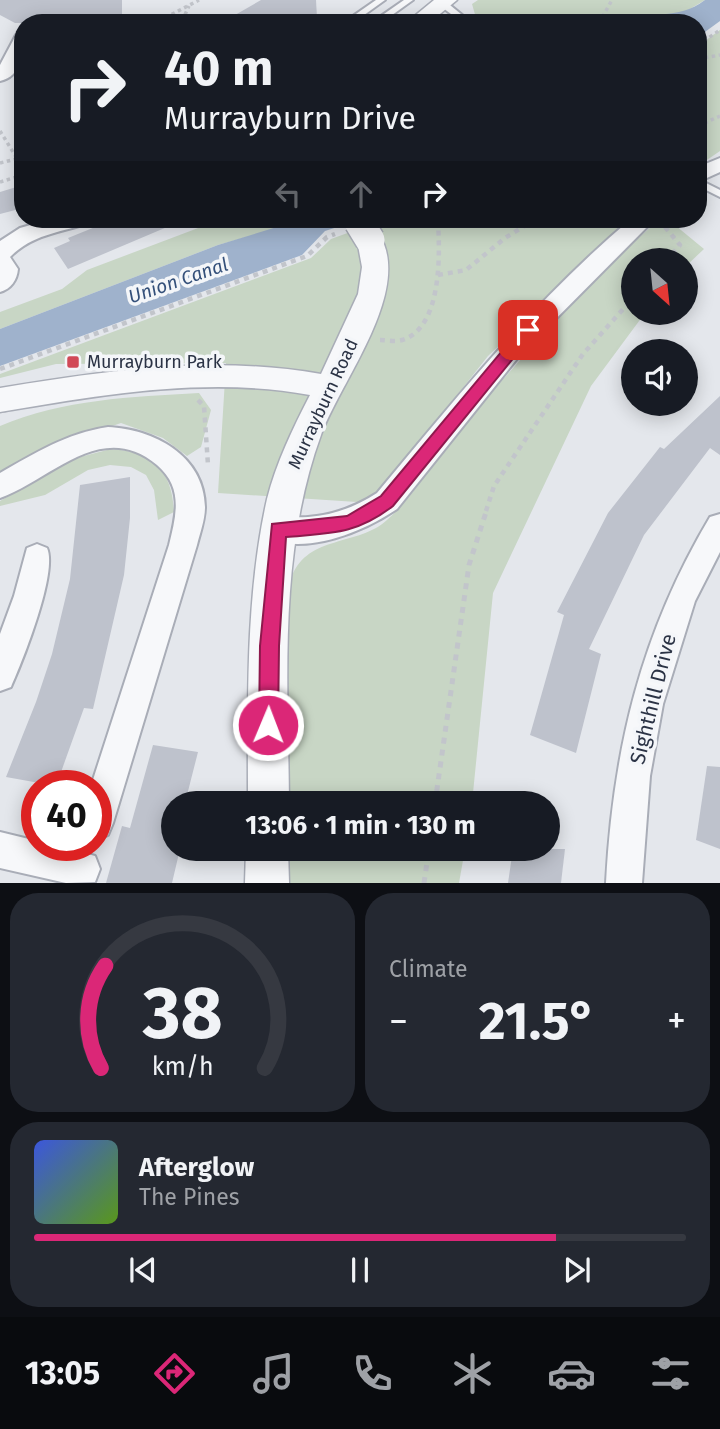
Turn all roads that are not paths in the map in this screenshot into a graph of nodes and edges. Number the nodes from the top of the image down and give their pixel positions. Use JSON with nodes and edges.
{"nodes":[{"id":1,"x":381,"y":0,"type":"edge"},
{"id":2,"x":408,"y":0,"type":"edge"},
{"id":3,"x":445,"y":2,"type":"edge"},
{"id":4,"x":360,"y":14,"type":"edge"},
{"id":5,"x":387,"y":14,"type":"edge"},
{"id":6,"x":428,"y":14,"type":"edge"},
{"id":7,"x":458,"y":14,"type":"edge"},
{"id":8,"x":3,"y":39,"type":"dead end"},
{"id":9,"x":14,"y":39,"type":"edge"},
{"id":10,"x":41,"y":228,"type":"edge"},
{"id":11,"x":634,"y":228,"type":"edge"},
{"id":12,"x":356,"y":230,"type":"edge"},
{"id":13,"x":0,"y":254,"type":"edge"},
{"id":14,"x":0,"y":260,"type":"edge"},
{"id":15,"x":0,"y":284,"type":"edge"},
{"id":16,"x":328,"y":387,"type":"junction"},
{"id":17,"x":0,"y":400,"type":"edge"},
{"id":18,"x":0,"y":486,"type":"edge"},
{"id":19,"x":720,"y":526,"type":"edge"},
{"id":20,"x":278,"y":530,"type":"junction"},
{"id":21,"x":37,"y":557,"type":"dead end"},
{"id":22,"x":2,"y":666,"type":"edge"},
{"id":23,"x":112,"y":772,"type":"edge"},
{"id":24,"x":268,"y":791,"type":"edge"},
{"id":25,"x":0,"y":849,"type":"edge"},
{"id":26,"x":267,"y":861,"type":"edge"},
{"id":27,"x":83,"y":866,"type":"edge"},
{"id":28,"x":267,"y":883,"type":"edge"},
{"id":29,"x":624,"y":883,"type":"edge"}],
"edges":[{"from":1,"to":4,"type":"lane"},
{"from":2,"to":5,"type":"lane"},
{"from":3,"to":6,"type":"street"},
{"from":3,"to":7,"type":"lane"},
{"from":8,"to":9,"type":"street"},
{"from":10,"to":13,"type":"street"},
{"from":11,"to":20,"type":"street"},
{"from":12,"to":16,"type":"street","name":"Murrayburn Road"},
{"from":14,"to":15,"type":"street"},
{"from":16,"to":17,"type":"street"},
{"from":16,"to":20,"type":"street","name":"Murrayburn Road"},
{"from":18,"to":23,"type":"street"},
{"from":19,"to":29,"type":"street","name":"Sighthill Drive"},
{"from":20,"to":24,"type":"street","name":"Murrayburn Road"},
{"from":21,"to":22,"type":"street"},
{"from":25,"to":27,"type":"street"},
{"from":26,"to":28,"type":"street"}]}
